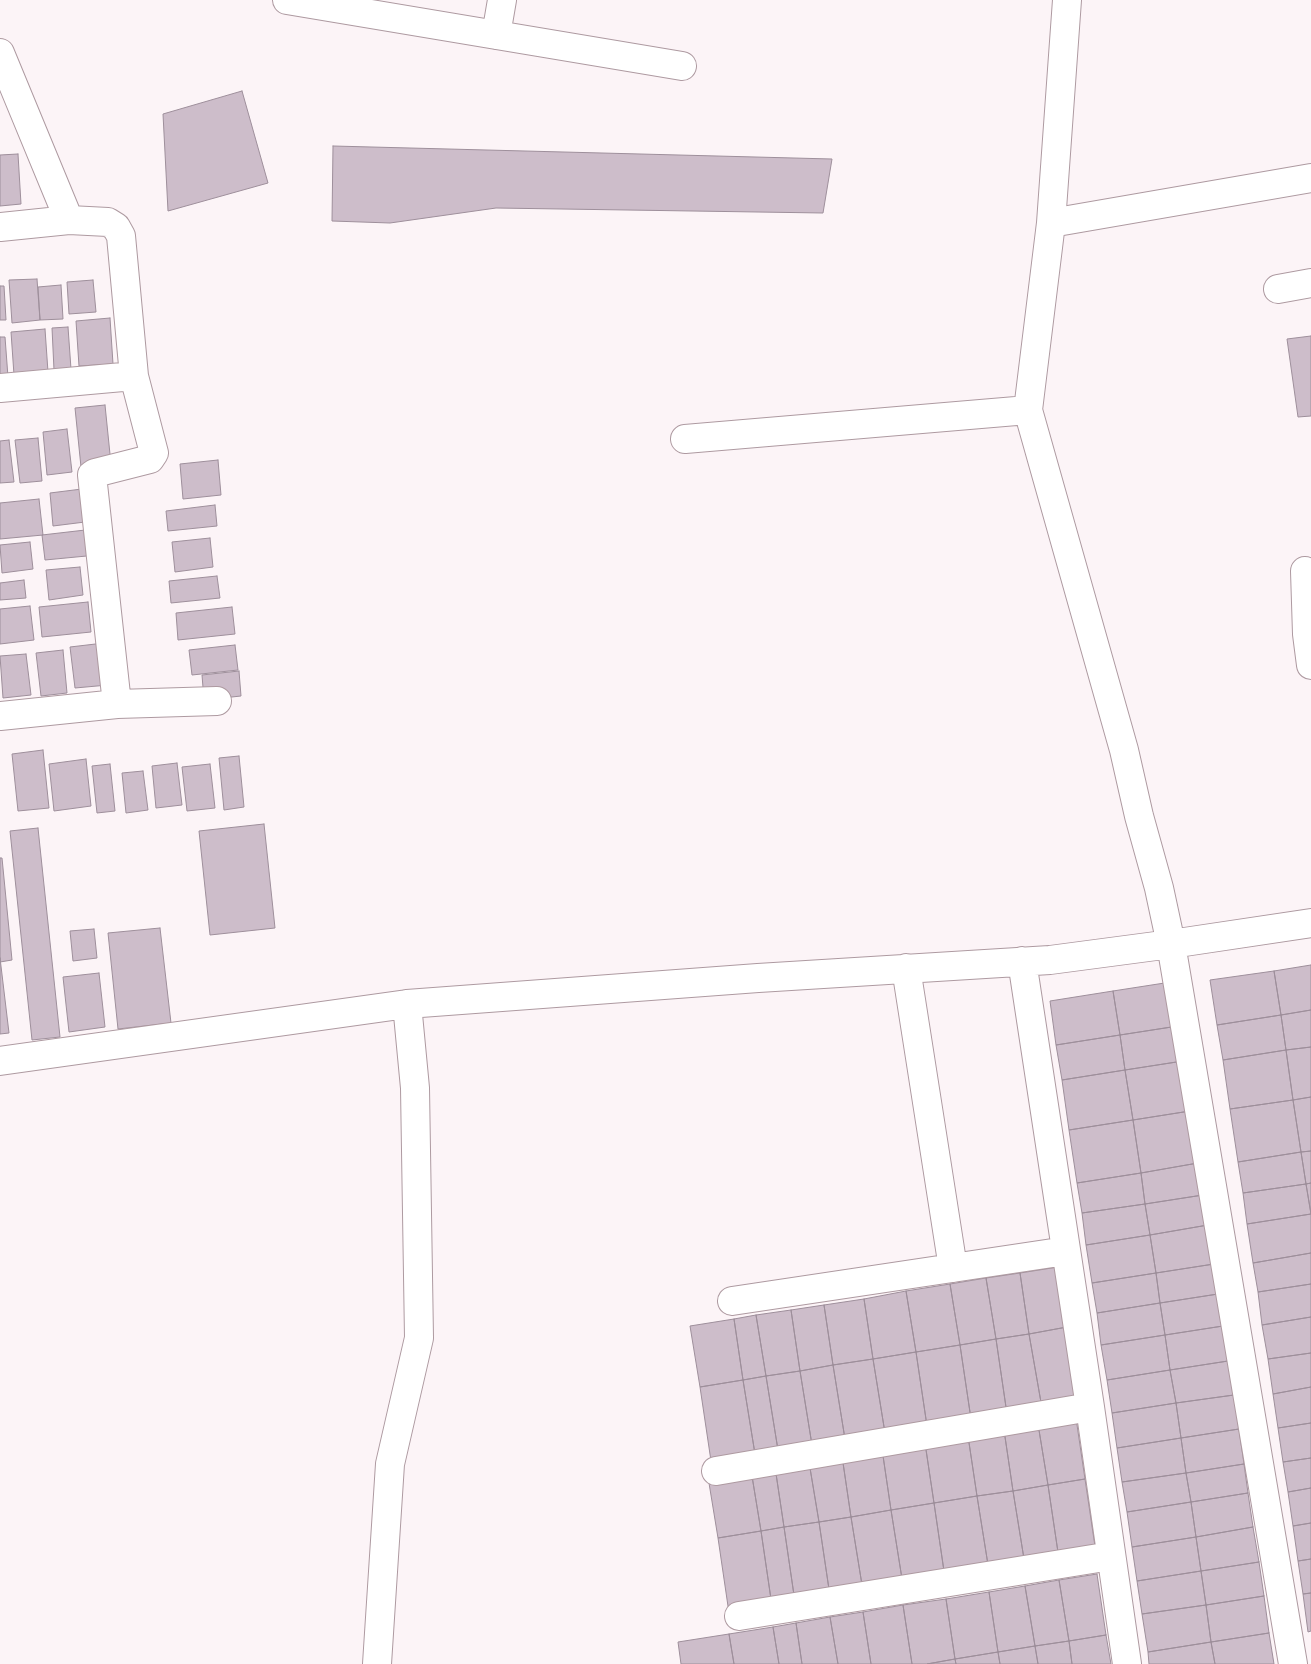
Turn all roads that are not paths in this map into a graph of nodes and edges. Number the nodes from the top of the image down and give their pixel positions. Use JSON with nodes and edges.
{"nodes":[{"id":1,"x":287,"y":0,"type":"edge"},
{"id":2,"x":502,"y":0,"type":"edge"},
{"id":3,"x":1067,"y":0,"type":"edge"},
{"id":4,"x":496,"y":35,"type":"junction"},
{"id":5,"x":0,"y":53,"type":"edge"},
{"id":6,"x":682,"y":66,"type":"dead end"},
{"id":7,"x":1311,"y":178,"type":"edge"},
{"id":8,"x":69,"y":220,"type":"junction"},
{"id":9,"x":1051,"y":223,"type":"junction"},
{"id":10,"x":0,"y":227,"type":"edge"},
{"id":11,"x":1311,"y":283,"type":"edge"},
{"id":12,"x":1278,"y":289,"type":"dead end"},
{"id":13,"x":134,"y":376,"type":"junction"},
{"id":14,"x":0,"y":388,"type":"edge"},
{"id":15,"x":1028,"y":410,"type":"junction"},
{"id":16,"x":685,"y":440,"type":"dead end"},
{"id":17,"x":1305,"y":571,"type":"dead end"},
{"id":18,"x":1311,"y":665,"type":"edge"},
{"id":19,"x":218,"y":701,"type":"dead end"},
{"id":20,"x":117,"y":704,"type":"junction"},
{"id":21,"x":0,"y":716,"type":"edge"},
{"id":22,"x":1311,"y":923,"type":"edge"},
{"id":23,"x":1171,"y":944,"type":"junction"},
{"id":24,"x":1022,"y":960,"type":"junction"},
{"id":25,"x":906,"y":968,"type":"junction"},
{"id":26,"x":407,"y":1004,"type":"junction"},
{"id":27,"x":0,"y":1061,"type":"edge"},
{"id":28,"x":1066,"y":1251,"type":"junction"},
{"id":29,"x":953,"y":1268,"type":"junction"},
{"id":30,"x":732,"y":1301,"type":"dead end"},
{"id":31,"x":1090,"y":1407,"type":"junction"},
{"id":32,"x":716,"y":1471,"type":"dead end"},
{"id":33,"x":1111,"y":1556,"type":"junction"},
{"id":34,"x":739,"y":1616,"type":"dead end"},
{"id":35,"x":377,"y":1664,"type":"edge"},
{"id":36,"x":1127,"y":1664,"type":"edge"},
{"id":37,"x":1293,"y":1664,"type":"edge"}],
"edges":[{"from":1,"to":4,"type":"street"},
{"from":2,"to":4,"type":"street"},
{"from":3,"to":9,"type":"street"},
{"from":4,"to":6,"type":"street"},
{"from":5,"to":8,"type":"street"},
{"from":7,"to":9,"type":"street"},
{"from":8,"to":10,"type":"street"},
{"from":8,"to":13,"type":"street"},
{"from":9,"to":15,"type":"street"},
{"from":11,"to":12,"type":"street"},
{"from":13,"to":14,"type":"street"},
{"from":13,"to":20,"type":"street"},
{"from":15,"to":16,"type":"street"},
{"from":15,"to":23,"type":"street"},
{"from":17,"to":18,"type":"street"},
{"from":19,"to":20,"type":"street"},
{"from":20,"to":21,"type":"street"},
{"from":22,"to":23,"type":"street"},
{"from":23,"to":24,"type":"street"},
{"from":23,"to":37,"type":"street"},
{"from":24,"to":25,"type":"street"},
{"from":24,"to":28,"type":"street"},
{"from":25,"to":26,"type":"street"},
{"from":25,"to":29,"type":"street"},
{"from":26,"to":27,"type":"street"},
{"from":26,"to":35,"type":"street"},
{"from":28,"to":29,"type":"street"},
{"from":28,"to":31,"type":"street"},
{"from":29,"to":30,"type":"street"},
{"from":31,"to":32,"type":"street"},
{"from":31,"to":33,"type":"street"},
{"from":33,"to":34,"type":"street"},
{"from":33,"to":36,"type":"street"}]}
